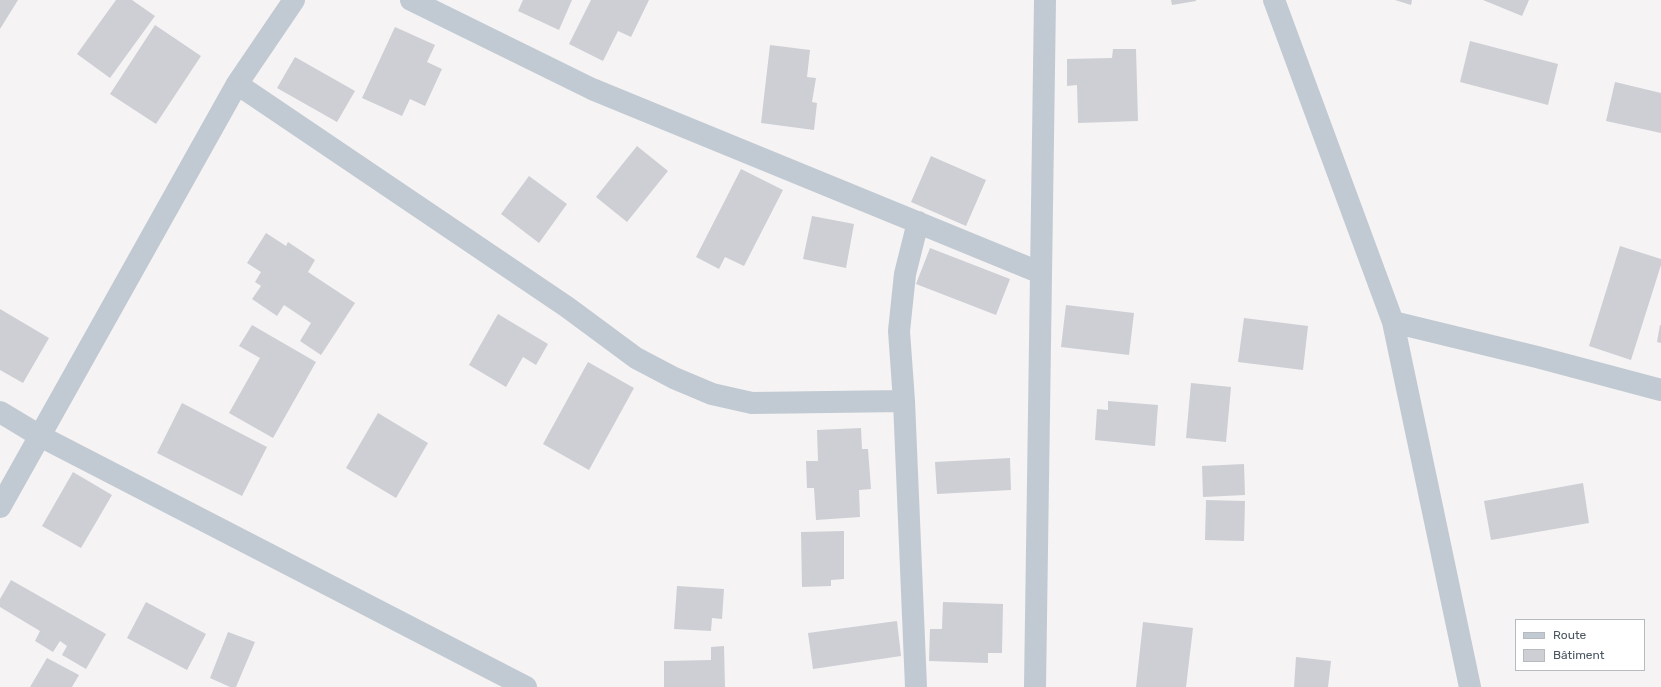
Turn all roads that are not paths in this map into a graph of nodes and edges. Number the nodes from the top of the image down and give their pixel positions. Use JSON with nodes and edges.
{"nodes":[{"id":1,"x":294,"y":0,"type":"edge"},
{"id":2,"x":411,"y":0,"type":"edge"},
{"id":3,"x":1045,"y":0,"type":"edge"},
{"id":4,"x":1274,"y":0,"type":"edge"},
{"id":5,"x":237,"y":84,"type":"junction"},
{"id":6,"x":918,"y":222,"type":"junction"},
{"id":7,"x":1041,"y":273,"type":"junction"},
{"id":8,"x":1393,"y":322,"type":"junction"},
{"id":9,"x":1661,"y":390,"type":"edge"},
{"id":10,"x":904,"y":401,"type":"junction"},
{"id":11,"x":0,"y":412,"type":"edge"},
{"id":12,"x":40,"y":436,"type":"junction"},
{"id":13,"x":0,"y":507,"type":"edge"},
{"id":14,"x":526,"y":687,"type":"edge"},
{"id":15,"x":916,"y":687,"type":"edge"},
{"id":16,"x":1035,"y":687,"type":"edge"},
{"id":17,"x":1470,"y":687,"type":"edge"}],
"edges":[{"from":1,"to":5,"type":"street"},
{"from":2,"to":6,"type":"street"},
{"from":3,"to":7,"type":"street"},
{"from":4,"to":8,"type":"street"},
{"from":5,"to":10,"type":"street"},
{"from":5,"to":12,"type":"street"},
{"from":6,"to":7,"type":"street"},
{"from":6,"to":10,"type":"street"},
{"from":7,"to":16,"type":"street"},
{"from":8,"to":9,"type":"street"},
{"from":8,"to":17,"type":"street"},
{"from":10,"to":15,"type":"street"},
{"from":11,"to":12,"type":"street"},
{"from":12,"to":13,"type":"street"},
{"from":12,"to":14,"type":"street"}]}
